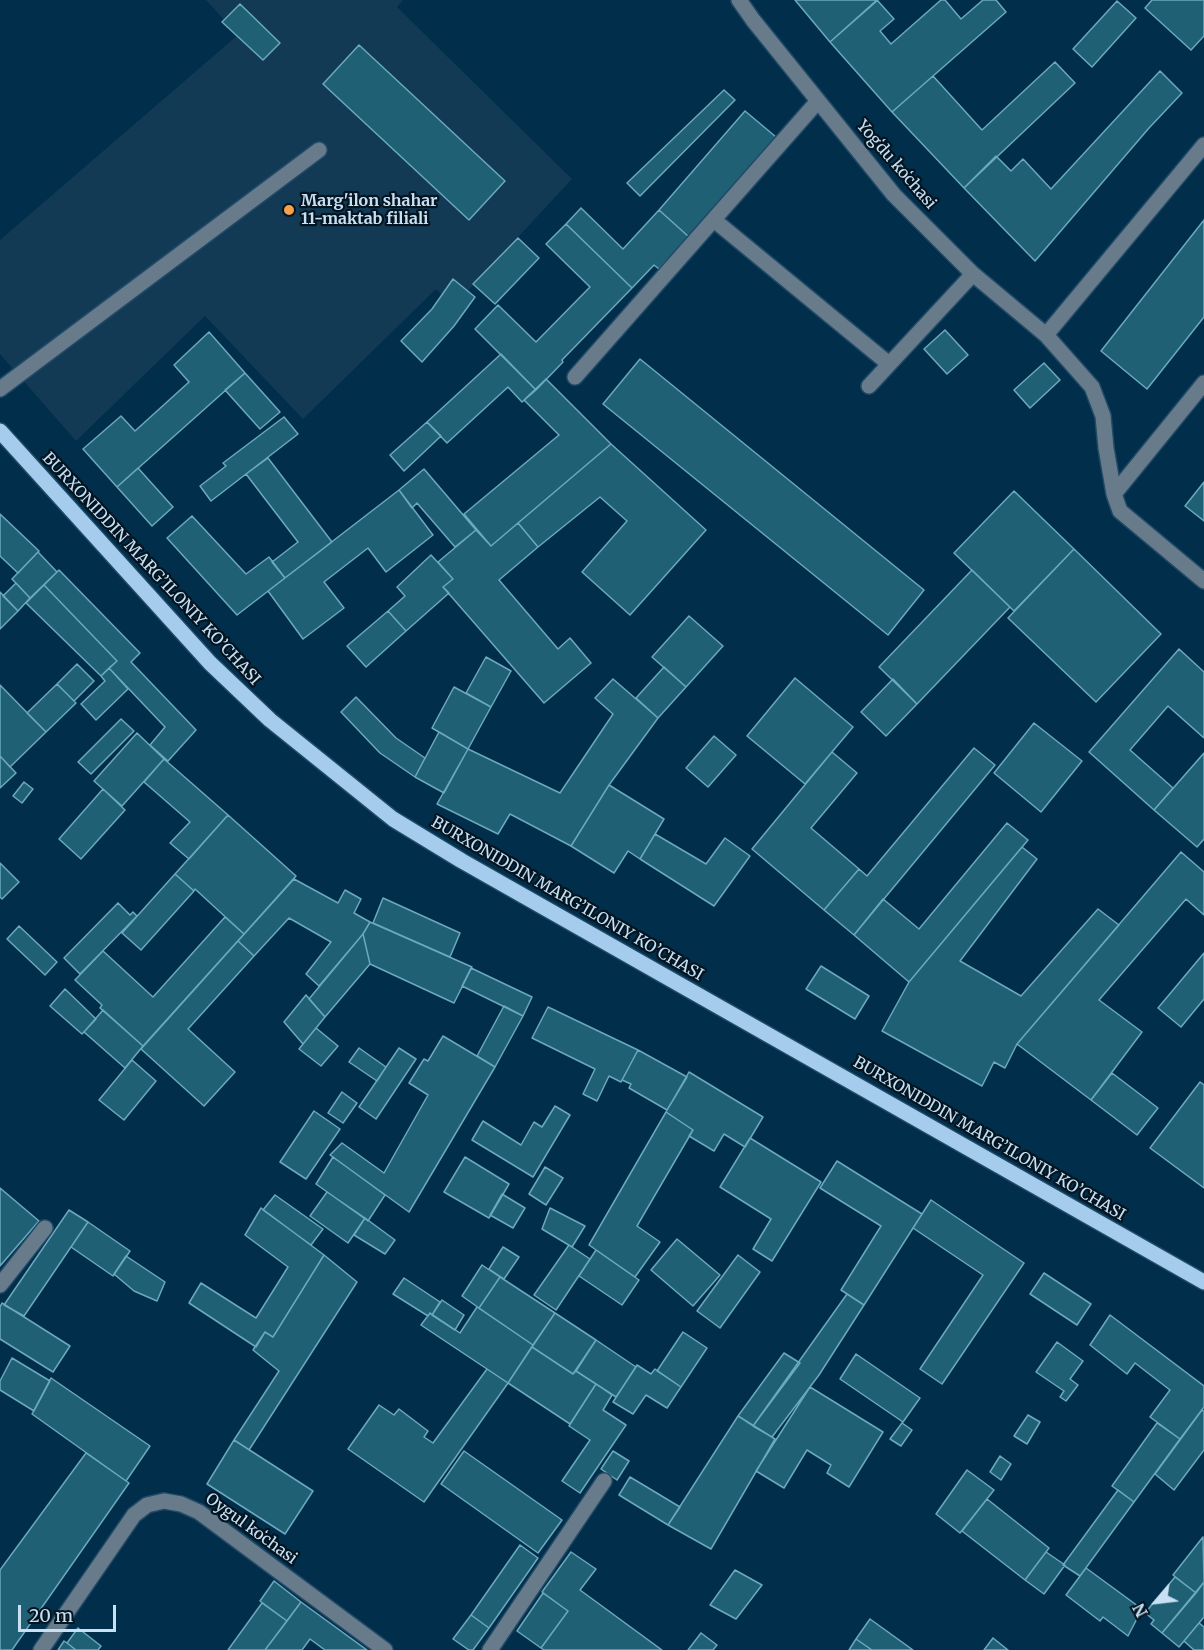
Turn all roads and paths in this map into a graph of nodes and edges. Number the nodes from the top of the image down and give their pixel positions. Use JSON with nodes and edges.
{"nodes":[{"id":1,"x":739,"y":0,"type":"edge"},
{"id":2,"x":819,"y":101,"type":"junction"},
{"id":3,"x":1204,"y":145,"type":"edge"},
{"id":4,"x":319,"y":150,"type":"dead end"},
{"id":5,"x":714,"y":220,"type":"junction"},
{"id":6,"x":973,"y":274,"type":"junction"},
{"id":7,"x":1046,"y":335,"type":"junction"},
{"id":8,"x":889,"y":364,"type":"junction"},
{"id":9,"x":575,"y":377,"type":"dead end"},
{"id":10,"x":1204,"y":383,"type":"edge"},
{"id":11,"x":869,"y":386,"type":"dead end"},
{"id":12,"x":0,"y":389,"type":"edge"},
{"id":13,"x":0,"y":431,"type":"edge"},
{"id":14,"x":1114,"y":494,"type":"junction"},
{"id":15,"x":1204,"y":581,"type":"edge"},
{"id":16,"x":45,"y":1228,"type":"dead end"},
{"id":17,"x":1204,"y":1282,"type":"edge"},
{"id":18,"x":0,"y":1285,"type":"edge"},
{"id":19,"x":604,"y":1481,"type":"dead end"},
{"id":20,"x":41,"y":1650,"type":"edge"},
{"id":21,"x":385,"y":1650,"type":"edge"},
{"id":22,"x":489,"y":1650,"type":"edge"}],
"edges":[{"from":1,"to":2,"type":"street","name":"Yogʻdu koʻchasi"},
{"from":2,"to":5,"type":"street"},
{"from":2,"to":6,"type":"street","name":"Yogʻdu koʻchasi"},
{"from":3,"to":7,"type":"street"},
{"from":4,"to":12,"type":"street"},
{"from":5,"to":8,"type":"street"},
{"from":5,"to":9,"type":"street"},
{"from":6,"to":7,"type":"street","name":"Yogʻdu koʻchasi"},
{"from":6,"to":8,"type":"street"},
{"from":7,"to":14,"type":"street","name":"Yogʻdu koʻchasi"},
{"from":8,"to":11,"type":"street"},
{"from":10,"to":14,"type":"street"},
{"from":13,"to":17,"type":"main road","name":"BURXONIDDIN MARG’ILONIY KO’CHASI"},
{"from":14,"to":15,"type":"street"},
{"from":16,"to":18,"type":"street"},
{"from":19,"to":22,"type":"street"},
{"from":20,"to":21,"type":"street","name":"Oygul koʻchasi"}]}
